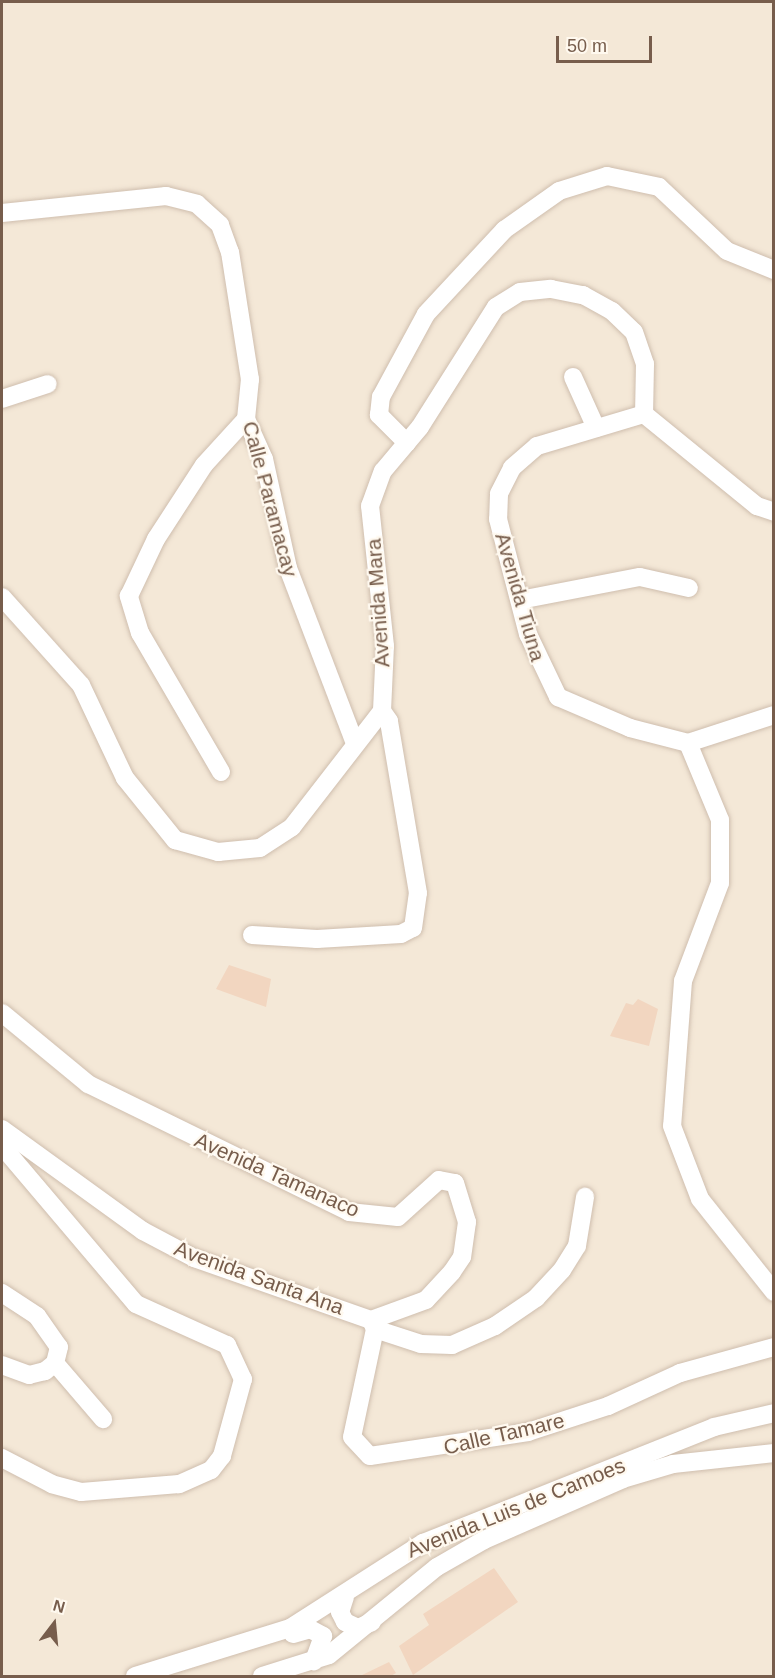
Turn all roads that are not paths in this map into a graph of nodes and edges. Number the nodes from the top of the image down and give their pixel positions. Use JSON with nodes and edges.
{"nodes":[{"id":1,"x":2,"y":213,"type":"edge"},
{"id":2,"x":774,"y":270,"type":"edge"},
{"id":3,"x":573,"y":377,"type":"dead end"},
{"id":4,"x":48,"y":384,"type":"dead end"},
{"id":5,"x":2,"y":399,"type":"edge"},
{"id":6,"x":644,"y":414,"type":"junction"},
{"id":7,"x":246,"y":419,"type":"junction"},
{"id":8,"x":596,"y":428,"type":"junction"},
{"id":9,"x":406,"y":443,"type":"junction"},
{"id":10,"x":774,"y":512,"type":"edge"},
{"id":11,"x":690,"y":588,"type":"dead end"},
{"id":12,"x":2,"y":597,"type":"edge"},
{"id":13,"x":520,"y":600,"type":"junction"},
{"id":14,"x":382,"y":711,"type":"junction"},
{"id":15,"x":774,"y":715,"type":"edge"},
{"id":16,"x":354,"y":741,"type":"junction"},
{"id":17,"x":688,"y":743,"type":"junction"},
{"id":18,"x":221,"y":772,"type":"dead end"},
{"id":19,"x":252,"y":935,"type":"dead end"},
{"id":20,"x":2,"y":1013,"type":"edge"},
{"id":21,"x":2,"y":1129,"type":"edge"},
{"id":22,"x":2,"y":1146,"type":"edge"},
{"id":23,"x":585,"y":1197,"type":"dead end"},
{"id":24,"x":774,"y":1292,"type":"edge"},
{"id":25,"x":2,"y":1293,"type":"edge"},
{"id":26,"x":373,"y":1324,"type":"junction"},
{"id":27,"x":774,"y":1347,"type":"edge"},
{"id":28,"x":55,"y":1363,"type":"junction"},
{"id":29,"x":2,"y":1365,"type":"edge"},
{"id":30,"x":771,"y":1411,"type":"edge"},
{"id":31,"x":103,"y":1419,"type":"dead end"},
{"id":32,"x":774,"y":1453,"type":"edge"},
{"id":33,"x":2,"y":1458,"type":"edge"},
{"id":34,"x":345,"y":1597,"type":"junction"},
{"id":35,"x":373,"y":1621,"type":"junction"},
{"id":36,"x":244,"y":1645,"type":"junction"},
{"id":37,"x":314,"y":1661,"type":"junction"},
{"id":38,"x":135,"y":1677,"type":"edge"},
{"id":39,"x":262,"y":1677,"type":"edge"}],
"edges":[{"from":1,"to":7,"type":"street","name":"Calle Paramacay"},
{"from":2,"to":9,"type":"street"},
{"from":3,"to":8,"type":"street"},
{"from":4,"to":5,"type":"street"},
{"from":6,"to":8,"type":"street","name":"Avenida Tiuna"},
{"from":6,"to":9,"type":"street","name":"Avenida Mara"},
{"from":6,"to":10,"type":"street"},
{"from":7,"to":16,"type":"street","name":"Calle Paramacay"},
{"from":7,"to":18,"type":"street"},
{"from":8,"to":13,"type":"street","name":"Avenida Tiuna"},
{"from":9,"to":14,"type":"street","name":"Avenida Mara"},
{"from":11,"to":13,"type":"street"},
{"from":12,"to":16,"type":"street"},
{"from":13,"to":17,"type":"street","name":"Avenida Tiuna"},
{"from":14,"to":16,"type":"street"},
{"from":14,"to":19,"type":"street"},
{"from":15,"to":17,"type":"street"},
{"from":17,"to":24,"type":"street"},
{"from":20,"to":26,"type":"street","name":"Avenida Tamanaco"},
{"from":21,"to":26,"type":"street","name":"Avenida Santa Ana"},
{"from":22,"to":33,"type":"street"},
{"from":23,"to":26,"type":"street","name":"Avenida Santa Ana"},
{"from":25,"to":28,"type":"street"},
{"from":26,"to":27,"type":"street","name":"Calle Tamare"},
{"from":28,"to":29,"type":"street"},
{"from":28,"to":31,"type":"street"},
{"from":30,"to":34,"type":"street","name":"Avenida Luis de Camoes"},
{"from":32,"to":35,"type":"street","name":"Avenida Luis de Camoes"},
{"from":34,"to":35,"type":"street"},
{"from":34,"to":36,"type":"street","name":"Avenida Luis de Camoes"},
{"from":35,"to":37,"type":"street","name":"Avenida Luis de Camoes"},
{"from":36,"to":37,"type":"street"},
{"from":36,"to":38,"type":"street","name":"Avenida Luis de Camoes"},
{"from":37,"to":39,"type":"street","name":"Avenida Luis de Camoes"}]}
